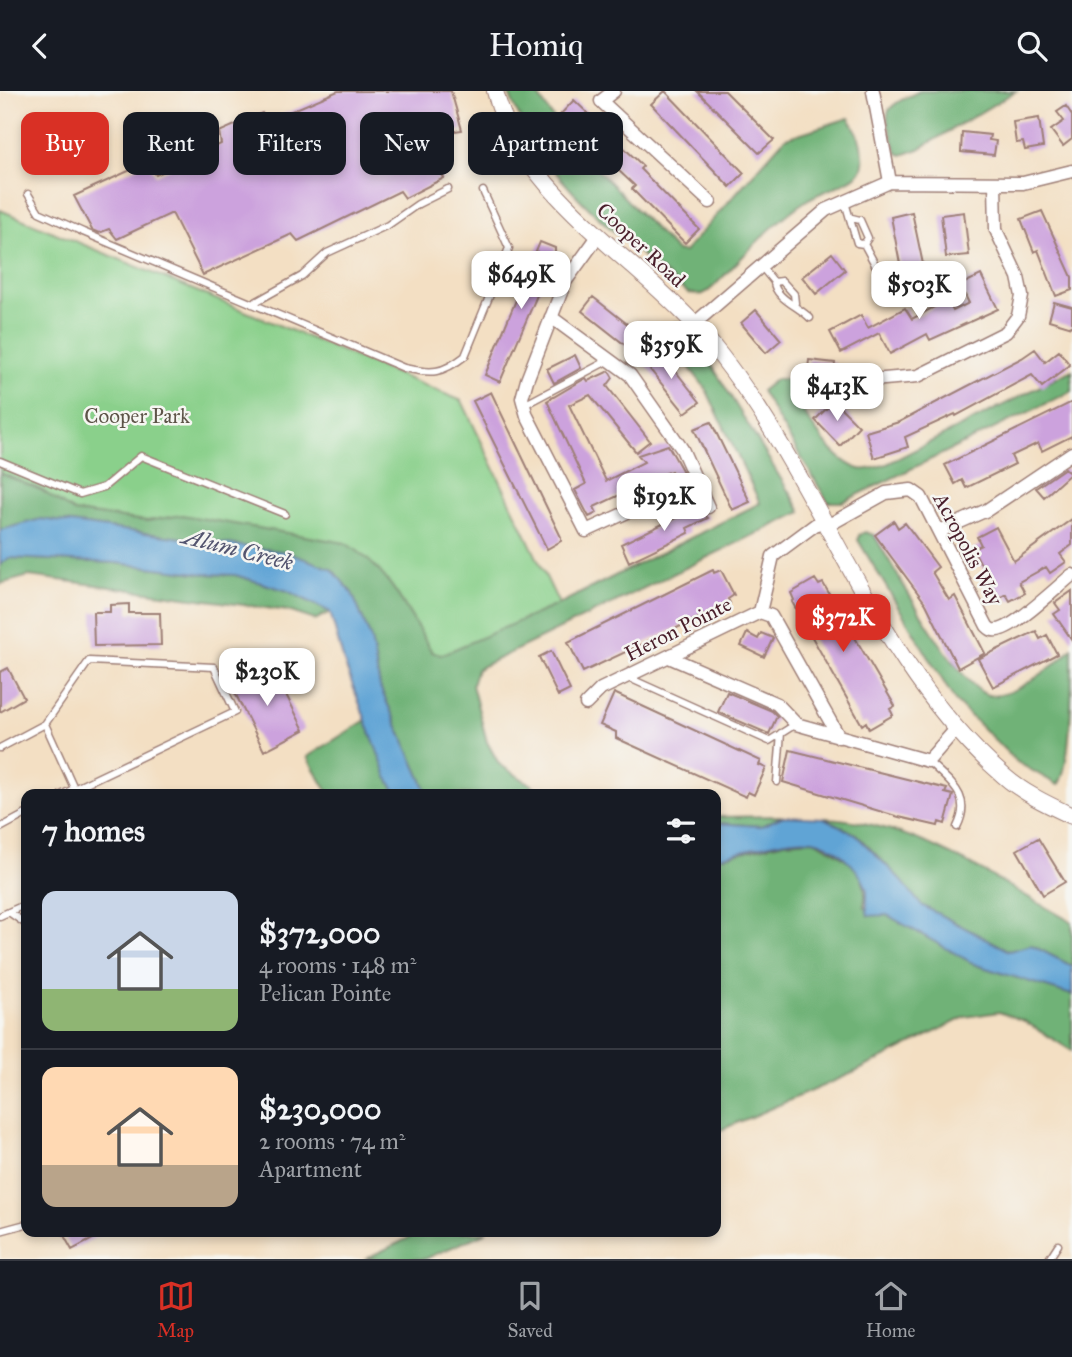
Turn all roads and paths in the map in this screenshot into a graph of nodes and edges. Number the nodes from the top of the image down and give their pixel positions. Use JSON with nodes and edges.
{"nodes":[{"id":1,"x":495,"y":91,"type":"edge"},
{"id":2,"x":614,"y":91,"type":"edge"},
{"id":3,"x":873,"y":91,"type":"edge"},
{"id":4,"x":1072,"y":171,"type":"edge"},
{"id":5,"x":890,"y":182,"type":"junction"},
{"id":6,"x":995,"y":183,"type":"junction"},
{"id":7,"x":448,"y":189,"type":"dead end"},
{"id":8,"x":484,"y":191,"type":"dead end"},
{"id":9,"x":28,"y":194,"type":"dead end"},
{"id":10,"x":710,"y":202,"type":"dead end"},
{"id":11,"x":845,"y":202,"type":"junction"},
{"id":12,"x":852,"y":218,"type":"junction"},
{"id":13,"x":599,"y":235,"type":"junction"},
{"id":14,"x":864,"y":244,"type":"junction"},
{"id":15,"x":760,"y":265,"type":"junction"},
{"id":16,"x":878,"y":270,"type":"dead end"},
{"id":17,"x":774,"y":282,"type":"junction"},
{"id":18,"x":252,"y":303,"type":"junction"},
{"id":19,"x":795,"y":303,"type":"junction"},
{"id":20,"x":551,"y":317,"type":"junction"},
{"id":21,"x":810,"y":319,"type":"dead end"},
{"id":22,"x":694,"y":324,"type":"junction"},
{"id":23,"x":609,"y":360,"type":"junction"},
{"id":24,"x":873,"y":380,"type":"dead end"},
{"id":25,"x":524,"y":406,"type":"junction"},
{"id":26,"x":1072,"y":453,"type":"edge"},
{"id":27,"x":0,"y":461,"type":"edge"},
{"id":28,"x":695,"y":481,"type":"junction"},
{"id":29,"x":708,"y":507,"type":"dead end"},
{"id":30,"x":285,"y":514,"type":"dead end"},
{"id":31,"x":825,"y":523,"type":"junction"},
{"id":32,"x":940,"y":531,"type":"junction"},
{"id":33,"x":1072,"y":575,"type":"edge"},
{"id":34,"x":760,"y":612,"type":"junction"},
{"id":35,"x":669,"y":657,"type":"junction"},
{"id":36,"x":627,"y":677,"type":"junction"},
{"id":37,"x":586,"y":704,"type":"dead end"},
{"id":38,"x":46,"y":724,"type":"junction"},
{"id":39,"x":796,"y":724,"type":"junction"},
{"id":40,"x":956,"y":729,"type":"junction"},
{"id":41,"x":782,"y":733,"type":"junction"},
{"id":42,"x":839,"y":737,"type":"junction"},
{"id":43,"x":0,"y":748,"type":"edge"},
{"id":44,"x":928,"y":761,"type":"junction"},
{"id":45,"x":777,"y":782,"type":"dead end"},
{"id":46,"x":74,"y":788,"type":"joint"},
{"id":47,"x":1072,"y":816,"type":"edge"},
{"id":48,"x":21,"y":817,"type":"edge"},
{"id":49,"x":957,"y":827,"type":"dead end"},
{"id":50,"x":0,"y":828,"type":"edge"},
{"id":51,"x":21,"y":906,"type":"edge"},
{"id":52,"x":9,"y":912,"type":"junction"},
{"id":53,"x":0,"y":916,"type":"edge"},
{"id":54,"x":21,"y":920,"type":"edge"},
{"id":55,"x":21,"y":1225,"type":"edge"},
{"id":56,"x":0,"y":1231,"type":"edge"},
{"id":57,"x":1058,"y":1245,"type":"dead end"},
{"id":58,"x":1048,"y":1259,"type":"edge"}],
"edges":[{"from":1,"to":13,"type":"street","name":"Cooper Road"},
{"from":2,"to":10,"type":"street"},
{"from":3,"to":5,"type":"street"},
{"from":4,"to":6,"type":"street"},
{"from":5,"to":6,"type":"street"},
{"from":5,"to":11,"type":"street"},
{"from":6,"to":24,"type":"street"},
{"from":7,"to":18,"type":"lane"},
{"from":8,"to":18,"type":"lane"},
{"from":9,"to":18,"type":"lane"},
{"from":11,"to":12,"type":"lane"},
{"from":11,"to":15,"type":"street"},
{"from":12,"to":14,"type":"lane"},
{"from":12,"to":14,"type":"lane"},
{"from":13,"to":20,"type":"street"},
{"from":13,"to":22,"type":"street","name":"Cooper Road"},
{"from":14,"to":16,"type":"lane"},
{"from":15,"to":17,"type":"lane"},
{"from":15,"to":22,"type":"street"},
{"from":17,"to":19,"type":"lane"},
{"from":17,"to":19,"type":"lane"},
{"from":19,"to":21,"type":"lane"},
{"from":20,"to":23,"type":"street"},
{"from":20,"to":25,"type":"street"},
{"from":22,"to":31,"type":"street","name":"Cooper Road"},
{"from":23,"to":25,"type":"lane"},
{"from":23,"to":28,"type":"street"},
{"from":25,"to":28,"type":"street"},
{"from":26,"to":32,"type":"street"},
{"from":27,"to":30,"type":"lane"},
{"from":28,"to":29,"type":"street"},
{"from":31,"to":32,"type":"street","name":"Acropolis Way"},
{"from":31,"to":34,"type":"street","name":"Heron Pointe"},
{"from":31,"to":40,"type":"street","name":"Cooper Road"},
{"from":32,"to":33,"type":"street","name":"Acropolis Way"},
{"from":34,"to":35,"type":"street","name":"Heron Pointe"},
{"from":34,"to":42,"type":"street"},
{"from":35,"to":36,"type":"street","name":"Heron Pointe"},
{"from":35,"to":39,"type":"street"},
{"from":36,"to":37,"type":"street","name":"Heron Pointe"},
{"from":36,"to":41,"type":"lane"},
{"from":38,"to":43,"type":"lane"},
{"from":38,"to":46,"type":"lane"},
{"from":38,"to":46,"type":"lane"},
{"from":39,"to":41,"type":"lane"},
{"from":39,"to":42,"type":"street"},
{"from":40,"to":44,"type":"street"},
{"from":40,"to":47,"type":"street","name":"Cooper Road"},
{"from":41,"to":45,"type":"lane"},
{"from":42,"to":44,"type":"street"},
{"from":44,"to":49,"type":"lane"},
{"from":48,"to":50,"type":"lane"},
{"from":51,"to":52,"type":"lane"},
{"from":52,"to":53,"type":"lane"},
{"from":52,"to":54,"type":"lane"},
{"from":55,"to":56,"type":"lane"},
{"from":57,"to":58,"type":"lane"}]}
